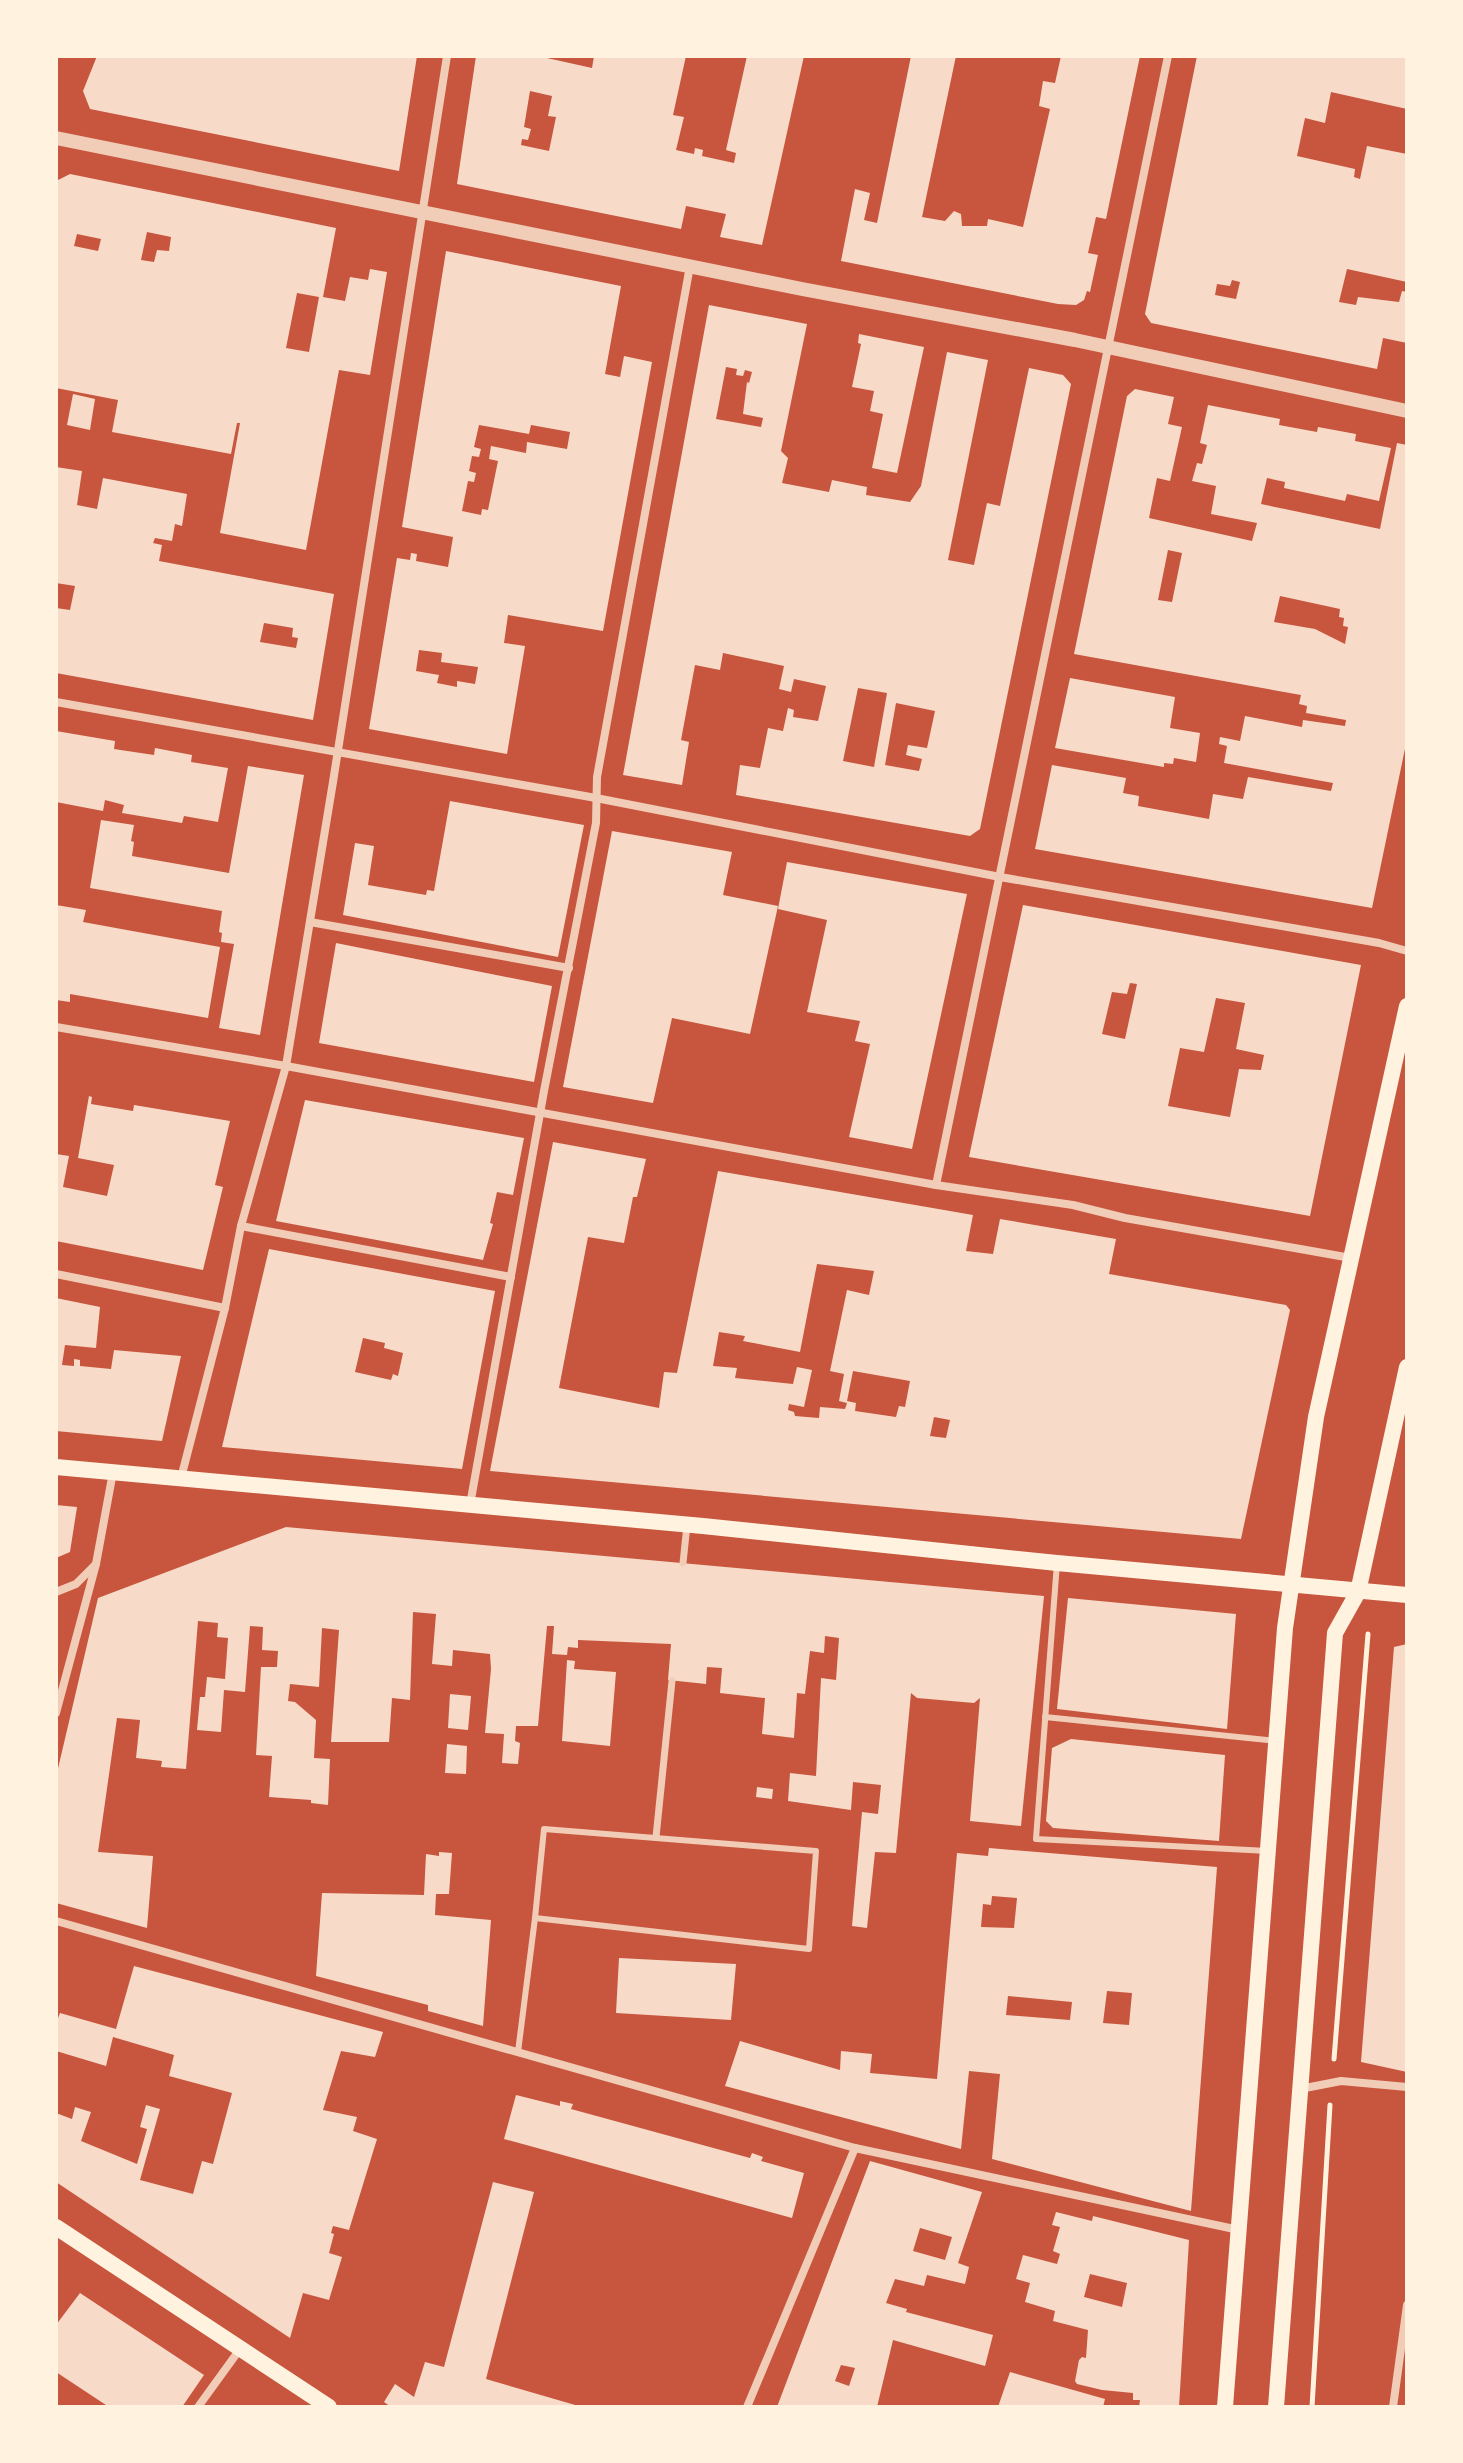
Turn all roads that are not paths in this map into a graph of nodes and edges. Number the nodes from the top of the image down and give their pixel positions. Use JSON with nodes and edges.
{"nodes":[{"id":1,"x":447,"y":56,"type":"edge"},
{"id":2,"x":1168,"y":56,"type":"edge"},
{"id":3,"x":56,"y":138,"type":"edge"},
{"id":4,"x":423,"y":212,"type":"junction"},
{"id":5,"x":690,"y":266,"type":"junction"},
{"id":6,"x":1107,"y":347,"type":"junction"},
{"id":7,"x":1407,"y":411,"type":"edge"},
{"id":8,"x":56,"y":702,"type":"edge"},
{"id":9,"x":338,"y":753,"type":"junction"},
{"id":10,"x":596,"y":798,"type":"junction"},
{"id":11,"x":1000,"y":877,"type":"junction"},
{"id":12,"x":310,"y":922,"type":"junction"},
{"id":13,"x":1407,"y":951,"type":"edge"},
{"id":14,"x":569,"y":968,"type":"junction"},
{"id":15,"x":1407,"y":1006,"type":"edge"},
{"id":16,"x":56,"y":1027,"type":"edge"},
{"id":17,"x":286,"y":1066,"type":"junction"},
{"id":18,"x":540,"y":1113,"type":"junction"},
{"id":19,"x":936,"y":1185,"type":"junction"},
{"id":20,"x":241,"y":1226,"type":"junction"},
{"id":21,"x":1351,"y":1258,"type":"junction"},
{"id":22,"x":56,"y":1274,"type":"edge"},
{"id":23,"x":511,"y":1277,"type":"junction"},
{"id":24,"x":225,"y":1308,"type":"junction"},
{"id":25,"x":1407,"y":1367,"type":"edge"},
{"id":26,"x":56,"y":1467,"type":"edge"},
{"id":27,"x":114,"y":1472,"type":"junction"},
{"id":28,"x":181,"y":1478,"type":"junction"},
{"id":29,"x":470,"y":1505,"type":"junction"},
{"id":30,"x":687,"y":1525,"type":"junction"},
{"id":31,"x":683,"y":1563,"type":"dead end"},
{"id":32,"x":1057,"y":1563,"type":"junction"},
{"id":33,"x":96,"y":1564,"type":"junction"},
{"id":34,"x":1291,"y":1583,"type":"junction"},
{"id":35,"x":56,"y":1592,"type":"edge"},
{"id":36,"x":1365,"y":1592,"type":"junction"},
{"id":37,"x":1407,"y":1595,"type":"edge"},
{"id":38,"x":672,"y":1681,"type":"dead end"},
{"id":39,"x":56,"y":1713,"type":"edge"},
{"id":40,"x":1045,"y":1717,"type":"junction"},
{"id":41,"x":1277,"y":1741,"type":"junction"},
{"id":42,"x":656,"y":1837,"type":"junction"},
{"id":43,"x":1268,"y":1851,"type":"junction"},
{"id":44,"x":535,"y":1918,"type":"junction"},
{"id":45,"x":56,"y":1921,"type":"edge"},
{"id":46,"x":518,"y":2052,"type":"junction"},
{"id":47,"x":1407,"y":2087,"type":"edge"},
{"id":48,"x":1299,"y":2089,"type":"junction"},
{"id":49,"x":855,"y":2148,"type":"junction"},
{"id":50,"x":56,"y":2227,"type":"edge"},
{"id":51,"x":1240,"y":2230,"type":"junction"},
{"id":52,"x":1407,"y":2305,"type":"edge"},
{"id":53,"x":241,"y":2349,"type":"junction"},
{"id":54,"x":1402,"y":2371,"type":"edge"},
{"id":55,"x":198,"y":2407,"type":"edge"},
{"id":56,"x":329,"y":2407,"type":"edge"},
{"id":57,"x":747,"y":2407,"type":"edge"},
{"id":58,"x":1225,"y":2407,"type":"edge"},
{"id":59,"x":1276,"y":2407,"type":"edge"},
{"id":60,"x":1393,"y":2407,"type":"edge"}],
"edges":[{"from":1,"to":4,"type":"street"},
{"from":2,"to":6,"type":"street"},
{"from":3,"to":4,"type":"street"},
{"from":4,"to":5,"type":"street"},
{"from":4,"to":9,"type":"street"},
{"from":5,"to":6,"type":"street"},
{"from":5,"to":10,"type":"street"},
{"from":6,"to":7,"type":"street"},
{"from":6,"to":11,"type":"street"},
{"from":8,"to":9,"type":"street"},
{"from":9,"to":10,"type":"street"},
{"from":9,"to":12,"type":"street"},
{"from":10,"to":11,"type":"street"},
{"from":10,"to":14,"type":"street"},
{"from":11,"to":13,"type":"street"},
{"from":11,"to":19,"type":"street"},
{"from":12,"to":14,"type":"street"},
{"from":12,"to":17,"type":"street"},
{"from":14,"to":18,"type":"street"},
{"from":15,"to":21,"type":"main road"},
{"from":16,"to":17,"type":"street"},
{"from":17,"to":18,"type":"street"},
{"from":17,"to":20,"type":"street"},
{"from":18,"to":19,"type":"street"},
{"from":18,"to":23,"type":"street"},
{"from":19,"to":21,"type":"street"},
{"from":20,"to":23,"type":"street"},
{"from":20,"to":24,"type":"street"},
{"from":21,"to":34,"type":"main road"},
{"from":22,"to":24,"type":"street"},
{"from":23,"to":29,"type":"street"},
{"from":24,"to":28,"type":"street"},
{"from":25,"to":36,"type":"main road"},
{"from":26,"to":27,"type":"main road"},
{"from":27,"to":28,"type":"main road"},
{"from":27,"to":33,"type":"street"},
{"from":28,"to":29,"type":"main road"},
{"from":29,"to":30,"type":"main road"},
{"from":30,"to":31,"type":"street"},
{"from":30,"to":32,"type":"main road"},
{"from":32,"to":34,"type":"main road"},
{"from":32,"to":40,"type":"lane"},
{"from":33,"to":35,"type":"street"},
{"from":33,"to":39,"type":"street"},
{"from":34,"to":36,"type":"main road"},
{"from":34,"to":41,"type":"main road"},
{"from":36,"to":37,"type":"main road"},
{"from":36,"to":48,"type":"main road"},
{"from":38,"to":42,"type":"street"},
{"from":40,"to":41,"type":"lane"},
{"from":40,"to":43,"type":"lane"},
{"from":41,"to":43,"type":"main road"},
{"from":42,"to":44,"type":"lane"},
{"from":42,"to":44,"type":"lane"},
{"from":43,"to":51,"type":"main road"},
{"from":44,"to":46,"type":"lane"},
{"from":45,"to":46,"type":"street"},
{"from":46,"to":49,"type":"street"},
{"from":47,"to":48,"type":"street"},
{"from":48,"to":59,"type":"main road"},
{"from":49,"to":51,"type":"street"},
{"from":49,"to":57,"type":"street"},
{"from":50,"to":53,"type":"main road"},
{"from":51,"to":58,"type":"main road"},
{"from":52,"to":54,"type":"street"},
{"from":53,"to":55,"type":"street"},
{"from":53,"to":56,"type":"main road"},
{"from":54,"to":60,"type":"street"}]}
